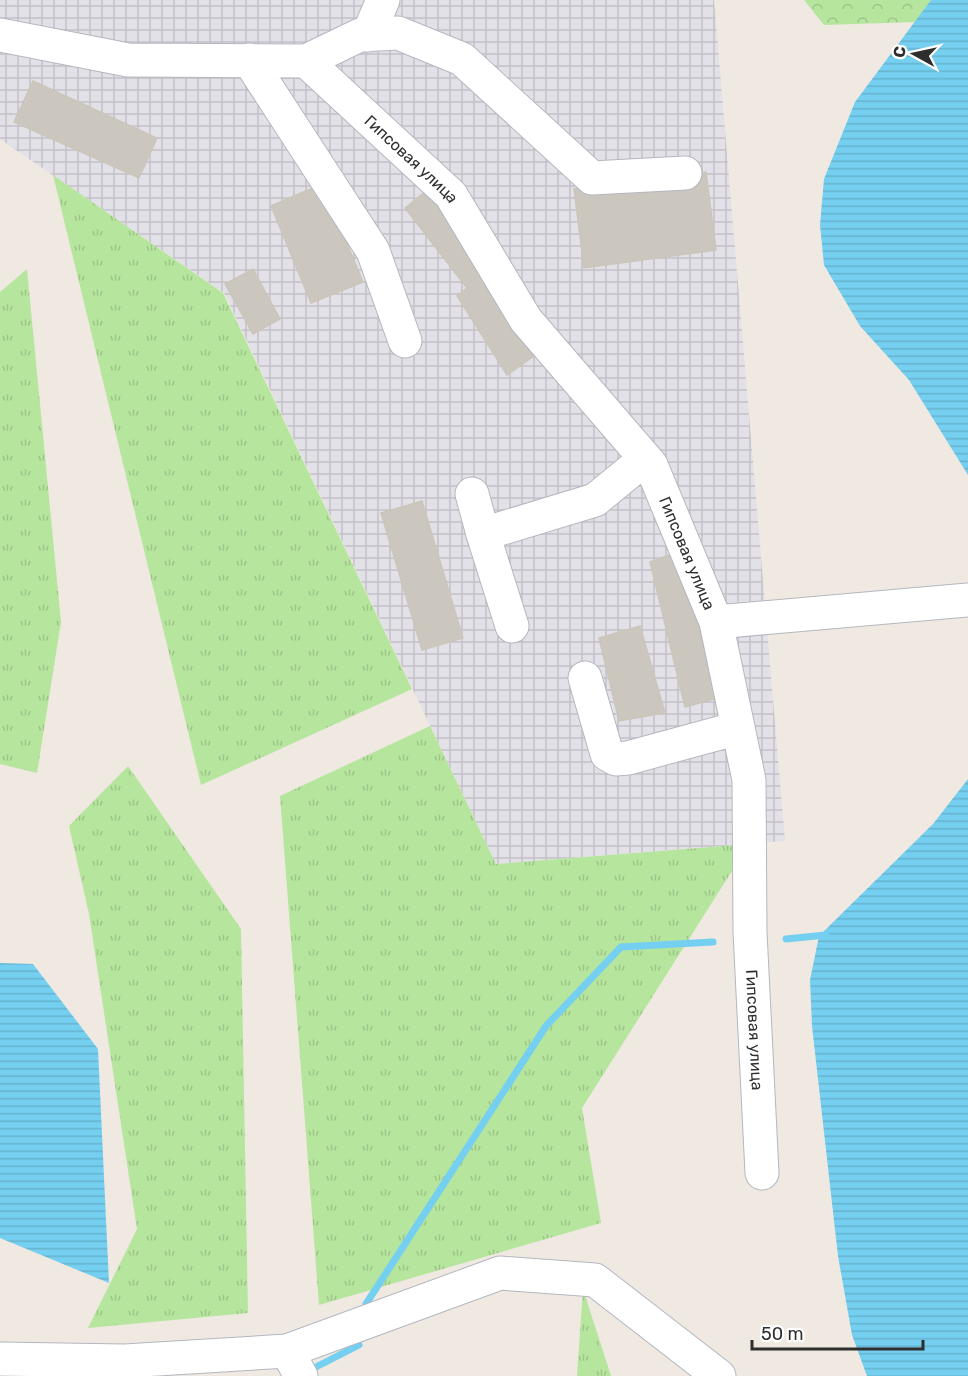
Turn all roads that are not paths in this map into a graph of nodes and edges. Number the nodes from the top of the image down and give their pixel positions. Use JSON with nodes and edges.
{"nodes":[{"id":1,"x":383,"y":0,"type":"edge"},
{"id":2,"x":0,"y":35,"type":"edge"},
{"id":3,"x":368,"y":35,"type":"junction"},
{"id":4,"x":249,"y":60,"type":"junction"},
{"id":5,"x":306,"y":61,"type":"junction"},
{"id":6,"x":685,"y":173,"type":"dead end"},
{"id":7,"x":405,"y":341,"type":"dead end"},
{"id":8,"x":645,"y":459,"type":"junction"},
{"id":9,"x":472,"y":494,"type":"dead end"},
{"id":10,"x":483,"y":534,"type":"junction"},
{"id":11,"x":968,"y":600,"type":"edge"},
{"id":12,"x":716,"y":622,"type":"junction"},
{"id":13,"x":512,"y":626,"type":"dead end"},
{"id":14,"x":585,"y":678,"type":"dead end"},
{"id":15,"x":738,"y":728,"type":"junction"},
{"id":16,"x":762,"y":1173,"type":"dead end"},
{"id":17,"x":0,"y":1359,"type":"edge"},
{"id":18,"x":294,"y":1363,"type":"edge"},
{"id":19,"x":719,"y":1376,"type":"edge"}],
"edges":[{"from":1,"to":3,"type":"street"},
{"from":2,"to":4,"type":"street"},
{"from":3,"to":5,"type":"street"},
{"from":3,"to":6,"type":"street"},
{"from":4,"to":5,"type":"street"},
{"from":4,"to":7,"type":"street"},
{"from":5,"to":8,"type":"street","name":"Гипсовая улица"},
{"from":8,"to":10,"type":"street"},
{"from":8,"to":12,"type":"street","name":"Гипсовая улица"},
{"from":9,"to":10,"type":"street"},
{"from":10,"to":13,"type":"street"},
{"from":11,"to":12,"type":"street"},
{"from":12,"to":15,"type":"street","name":"Гипсовая улица"},
{"from":14,"to":15,"type":"street"},
{"from":15,"to":16,"type":"street","name":"Гипсовая улица"},
{"from":17,"to":18,"type":"street"},
{"from":18,"to":19,"type":"street"}]}
